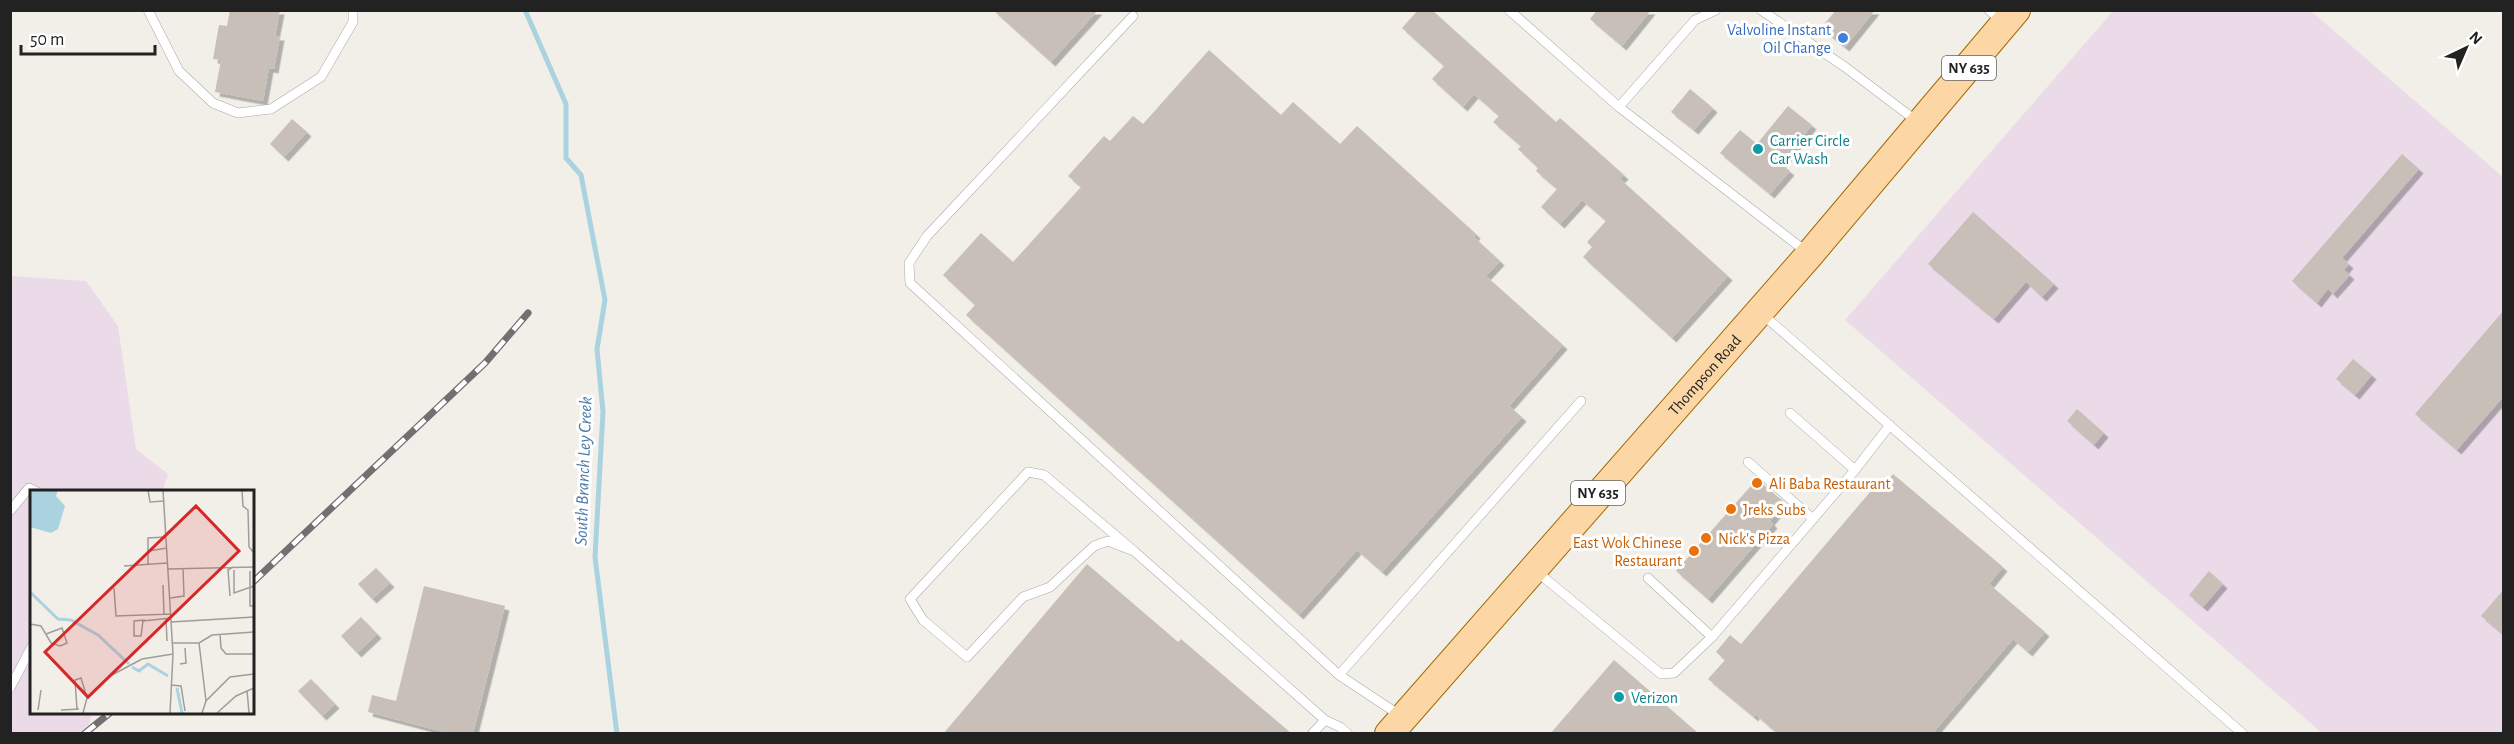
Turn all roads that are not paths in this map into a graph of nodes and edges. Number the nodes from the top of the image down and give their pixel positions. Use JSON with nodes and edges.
{"nodes":[{"id":1,"x":148,"y":10,"type":"edge"},
{"id":2,"x":353,"y":10,"type":"edge"},
{"id":3,"x":1509,"y":10,"type":"edge"},
{"id":4,"x":1716,"y":10,"type":"edge"},
{"id":5,"x":1761,"y":10,"type":"edge"},
{"id":6,"x":2003,"y":15,"type":"edge"},
{"id":7,"x":1133,"y":16,"type":"dead end"},
{"id":8,"x":1619,"y":107,"type":"junction"},
{"id":9,"x":1921,"y":125,"type":"junction"},
{"id":10,"x":1810,"y":254,"type":"junction"},
{"id":11,"x":1759,"y":311,"type":"junction"},
{"id":12,"x":1581,"y":400,"type":"dead end"},
{"id":13,"x":1790,"y":413,"type":"dead end"},
{"id":14,"x":1890,"y":425,"type":"junction"},
{"id":15,"x":1748,"y":462,"type":"dead end"},
{"id":16,"x":1855,"y":470,"type":"junction"},
{"id":17,"x":33,"y":490,"type":"edge"},
{"id":18,"x":10,"y":511,"type":"edge"},
{"id":19,"x":1813,"y":519,"type":"junction"},
{"id":20,"x":1134,"y":551,"type":"junction"},
{"id":21,"x":1533,"y":568,"type":"junction"},
{"id":22,"x":1648,"y":578,"type":"dead end"},
{"id":23,"x":1712,"y":637,"type":"junction"},
{"id":24,"x":30,"y":650,"type":"edge"},
{"id":25,"x":1339,"y":675,"type":"junction"},
{"id":26,"x":10,"y":688,"type":"edge"},
{"id":27,"x":1325,"y":720,"type":"junction"},
{"id":28,"x":1396,"y":725,"type":"edge"},
{"id":29,"x":1312,"y":734,"type":"edge"},
{"id":30,"x":1348,"y":734,"type":"edge"},
{"id":31,"x":2243,"y":734,"type":"edge"}],
"edges":[{"from":1,"to":2,"type":"lane"},
{"from":3,"to":8,"type":"lane"},
{"from":4,"to":8,"type":"lane"},
{"from":5,"to":9,"type":"lane"},
{"from":6,"to":9,"type":"main road","name":"Thompson Road","number":"NY 635"},
{"from":7,"to":25,"type":"lane"},
{"from":8,"to":10,"type":"lane"},
{"from":9,"to":10,"type":"main road","name":"Thompson Road","number":"NY 635"},
{"from":10,"to":11,"type":"main road","name":"Thompson Road","number":"NY 635"},
{"from":11,"to":14,"type":"lane"},
{"from":11,"to":21,"type":"main road","name":"Thompson Road","number":"NY 635"},
{"from":12,"to":25,"type":"lane"},
{"from":13,"to":16,"type":"lane"},
{"from":14,"to":16,"type":"lane"},
{"from":14,"to":31,"type":"lane"},
{"from":15,"to":19,"type":"lane"},
{"from":16,"to":19,"type":"lane"},
{"from":17,"to":18,"type":"lane"},
{"from":19,"to":23,"type":"lane"},
{"from":20,"to":20,"type":"lane"},
{"from":20,"to":27,"type":"lane"},
{"from":21,"to":23,"type":"lane"},
{"from":21,"to":28,"type":"main road","name":"Thompson Road","number":"NY 635"},
{"from":22,"to":23,"type":"lane"},
{"from":24,"to":26,"type":"lane"},
{"from":25,"to":28,"type":"lane"},
{"from":27,"to":29,"type":"lane"},
{"from":27,"to":30,"type":"lane"}]}
